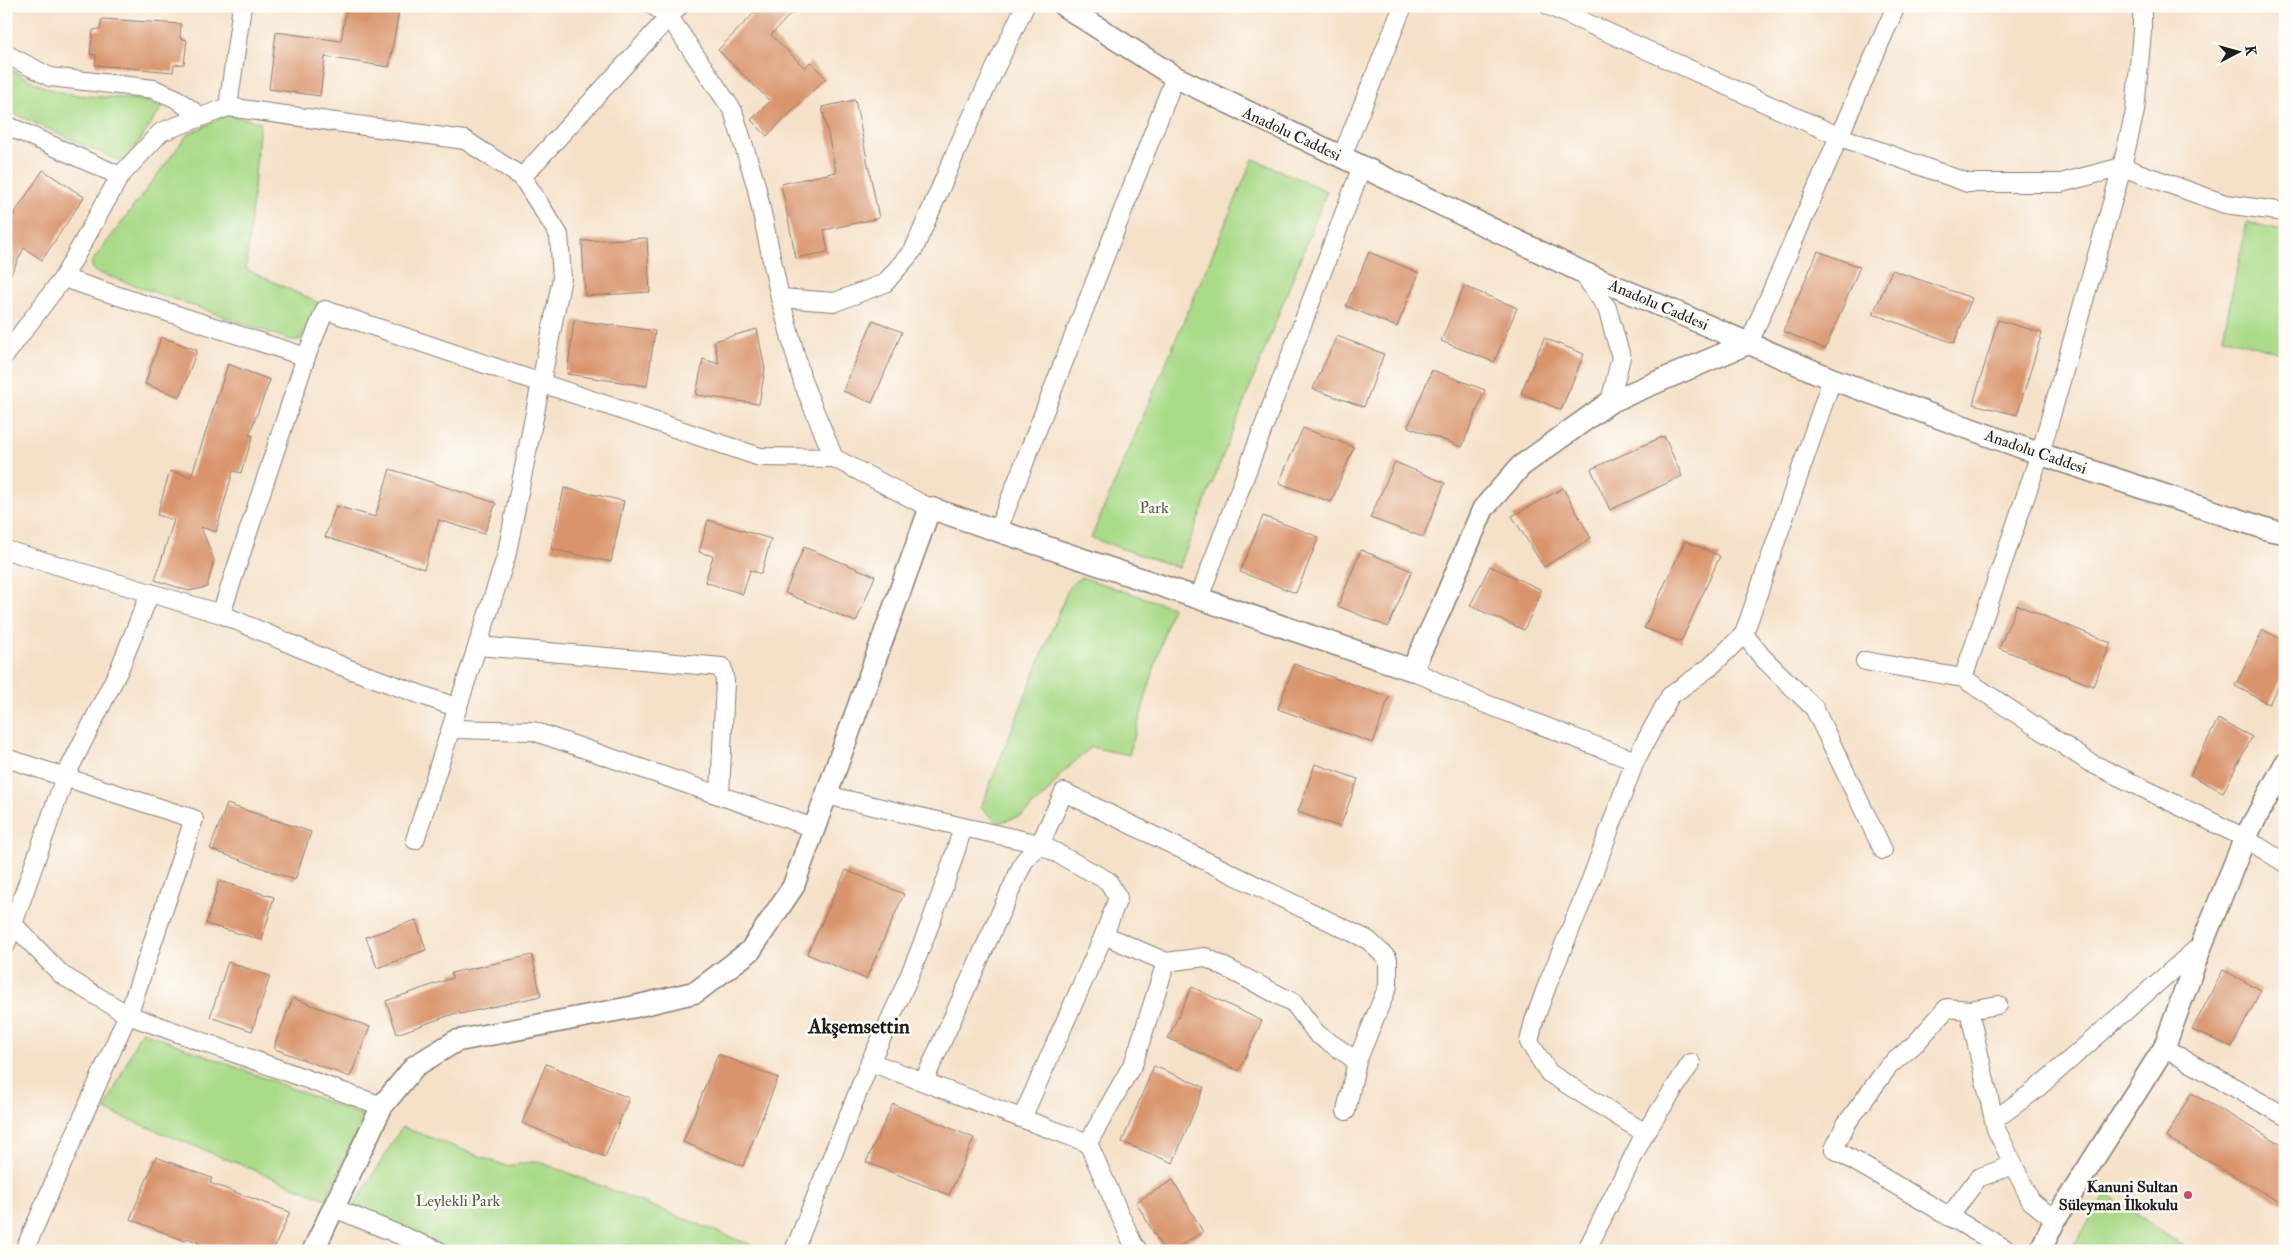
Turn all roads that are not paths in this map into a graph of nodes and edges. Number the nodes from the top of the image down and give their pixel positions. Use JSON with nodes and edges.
{"nodes":[{"id":1,"x":242,"y":6,"type":"edge"},
{"id":2,"x":654,"y":6,"type":"edge"},
{"id":3,"x":1025,"y":6,"type":"edge"},
{"id":4,"x":1064,"y":6,"type":"edge"},
{"id":5,"x":1404,"y":6,"type":"edge"},
{"id":6,"x":1549,"y":6,"type":"edge"},
{"id":7,"x":1896,"y":6,"type":"edge"},
{"id":8,"x":2142,"y":6,"type":"edge"},
{"id":9,"x":674,"y":12,"type":"edge"},
{"id":10,"x":6,"y":54,"type":"edge"},
{"id":11,"x":1175,"y":77,"type":"junction"},
{"id":12,"x":228,"y":107,"type":"junction"},
{"id":13,"x":201,"y":117,"type":"junction"},
{"id":14,"x":6,"y":125,"type":"edge"},
{"id":15,"x":1838,"y":136,"type":"junction"},
{"id":16,"x":1342,"y":156,"type":"junction"},
{"id":17,"x":1362,"y":166,"type":"junction"},
{"id":18,"x":2122,"y":168,"type":"junction"},
{"id":19,"x":120,"y":176,"type":"junction"},
{"id":20,"x":522,"y":177,"type":"junction"},
{"id":21,"x":2285,"y":212,"type":"edge"},
{"id":22,"x":1582,"y":272,"type":"junction"},
{"id":23,"x":63,"y":278,"type":"junction"},
{"id":24,"x":780,"y":298,"type":"junction"},
{"id":25,"x":1750,"y":343,"type":"junction"},
{"id":26,"x":6,"y":354,"type":"edge"},
{"id":27,"x":306,"y":357,"type":"junction"},
{"id":28,"x":1832,"y":379,"type":"junction"},
{"id":29,"x":540,"y":384,"type":"junction"},
{"id":30,"x":1610,"y":402,"type":"junction"},
{"id":31,"x":2040,"y":454,"type":"junction"},
{"id":32,"x":834,"y":458,"type":"junction"},
{"id":33,"x":930,"y":508,"type":"junction"},
{"id":34,"x":998,"y":530,"type":"junction"},
{"id":35,"x":2285,"y":533,"type":"edge"},
{"id":36,"x":6,"y":550,"type":"edge"},
{"id":37,"x":150,"y":593,"type":"junction"},
{"id":38,"x":1199,"y":598,"type":"junction"},
{"id":39,"x":221,"y":614,"type":"junction"},
{"id":40,"x":1744,"y":634,"type":"junction"},
{"id":41,"x":478,"y":646,"type":"junction"},
{"id":42,"x":1865,"y":661,"type":"dead end"},
{"id":43,"x":1412,"y":670,"type":"junction"},
{"id":44,"x":1963,"y":678,"type":"junction"},
{"id":45,"x":458,"y":708,"type":"junction"},
{"id":46,"x":451,"y":729,"type":"junction"},
{"id":47,"x":6,"y":758,"type":"edge"},
{"id":48,"x":1635,"y":761,"type":"junction"},
{"id":49,"x":2285,"y":764,"type":"edge"},
{"id":50,"x":65,"y":777,"type":"junction"},
{"id":51,"x":720,"y":795,"type":"junction"},
{"id":52,"x":826,"y":795,"type":"junction"},
{"id":53,"x":963,"y":827,"type":"junction"},
{"id":54,"x":814,"y":828,"type":"junction"},
{"id":55,"x":2245,"y":838,"type":"junction"},
{"id":56,"x":416,"y":840,"type":"dead end"},
{"id":57,"x":1040,"y":844,"type":"junction"},
{"id":58,"x":1883,"y":850,"type":"dead end"},
{"id":59,"x":2285,"y":863,"type":"edge"},
{"id":60,"x":13,"y":924,"type":"junction"},
{"id":61,"x":1104,"y":935,"type":"junction"},
{"id":62,"x":2202,"y":944,"type":"junction"},
{"id":63,"x":6,"y":945,"type":"edge"},
{"id":64,"x":1166,"y":962,"type":"junction"},
{"id":65,"x":1998,"y":1005,"type":"dead end"},
{"id":66,"x":1970,"y":1010,"type":"junction"},
{"id":67,"x":128,"y":1015,"type":"junction"},
{"id":68,"x":2164,"y":1048,"type":"junction"},
{"id":69,"x":1357,"y":1061,"type":"junction"},
{"id":70,"x":870,"y":1062,"type":"junction"},
{"id":71,"x":1691,"y":1063,"type":"dead end"},
{"id":72,"x":924,"y":1081,"type":"junction"},
{"id":73,"x":382,"y":1106,"type":"junction"},
{"id":74,"x":1346,"y":1111,"type":"dead end"},
{"id":75,"x":2285,"y":1116,"type":"edge"},
{"id":76,"x":1022,"y":1118,"type":"junction"},
{"id":77,"x":1994,"y":1120,"type":"junction"},
{"id":78,"x":1645,"y":1133,"type":"junction"},
{"id":79,"x":1088,"y":1143,"type":"junction"},
{"id":80,"x":2014,"y":1165,"type":"junction"},
{"id":81,"x":334,"y":1208,"type":"junction"},
{"id":82,"x":1949,"y":1216,"type":"junction"},
{"id":83,"x":2055,"y":1220,"type":"junction"},
{"id":84,"x":24,"y":1251,"type":"edge"},
{"id":85,"x":313,"y":1251,"type":"edge"},
{"id":86,"x":439,"y":1251,"type":"edge"},
{"id":87,"x":794,"y":1251,"type":"edge"},
{"id":88,"x":1139,"y":1251,"type":"edge"},
{"id":89,"x":1586,"y":1251,"type":"edge"},
{"id":90,"x":2009,"y":1251,"type":"edge"},
{"id":91,"x":2040,"y":1251,"type":"edge"}],
"edges":[{"from":1,"to":12,"type":"street"},
{"from":2,"to":9,"type":"street"},
{"from":3,"to":24,"type":"street"},
{"from":4,"to":11,"type":"street","name":"Anadolu Caddesi"},
{"from":5,"to":16,"type":"street"},
{"from":6,"to":15,"type":"street"},
{"from":7,"to":15,"type":"street"},
{"from":8,"to":18,"type":"street"},
{"from":9,"to":20,"type":"street"},
{"from":9,"to":24,"type":"street"},
{"from":10,"to":13,"type":"street"},
{"from":11,"to":16,"type":"street","name":"Anadolu Caddesi"},
{"from":11,"to":34,"type":"street"},
{"from":12,"to":13,"type":"street"},
{"from":12,"to":20,"type":"street"},
{"from":13,"to":19,"type":"street"},
{"from":14,"to":19,"type":"street"},
{"from":15,"to":18,"type":"street"},
{"from":15,"to":25,"type":"street"},
{"from":16,"to":17,"type":"street","name":"Anadolu Caddesi"},
{"from":17,"to":22,"type":"street","name":"Anadolu Caddesi"},
{"from":17,"to":38,"type":"street"},
{"from":18,"to":21,"type":"street"},
{"from":18,"to":31,"type":"street"},
{"from":19,"to":23,"type":"street"},
{"from":20,"to":29,"type":"street"},
{"from":22,"to":25,"type":"street","name":"Anadolu Caddesi"},
{"from":22,"to":30,"type":"street"},
{"from":23,"to":26,"type":"street"},
{"from":23,"to":27,"type":"street"},
{"from":24,"to":32,"type":"street"},
{"from":25,"to":28,"type":"street","name":"Anadolu Caddesi"},
{"from":25,"to":30,"type":"street"},
{"from":27,"to":29,"type":"street"},
{"from":27,"to":39,"type":"street"},
{"from":28,"to":31,"type":"street","name":"Anadolu Caddesi"},
{"from":28,"to":40,"type":"street"},
{"from":29,"to":32,"type":"street"},
{"from":29,"to":41,"type":"street"},
{"from":30,"to":43,"type":"street"},
{"from":31,"to":35,"type":"street","name":"Anadolu Caddesi"},
{"from":31,"to":44,"type":"street"},
{"from":32,"to":33,"type":"street"},
{"from":33,"to":34,"type":"street"},
{"from":33,"to":52,"type":"street"},
{"from":34,"to":38,"type":"street"},
{"from":36,"to":37,"type":"street"},
{"from":37,"to":39,"type":"street"},
{"from":37,"to":50,"type":"street"},
{"from":38,"to":43,"type":"street"},
{"from":39,"to":45,"type":"street"},
{"from":40,"to":48,"type":"street"},
{"from":40,"to":58,"type":"street"},
{"from":41,"to":45,"type":"street"},
{"from":41,"to":51,"type":"street"},
{"from":42,"to":44,"type":"street"},
{"from":43,"to":48,"type":"street"},
{"from":44,"to":55,"type":"street"},
{"from":45,"to":46,"type":"street"},
{"from":46,"to":51,"type":"street"},
{"from":46,"to":56,"type":"street"},
{"from":47,"to":50,"type":"street"},
{"from":48,"to":78,"type":"street"},
{"from":49,"to":55,"type":"street"},
{"from":50,"to":60,"type":"street"},
{"from":50,"to":67,"type":"street"},
{"from":51,"to":54,"type":"street"},
{"from":52,"to":53,"type":"street"},
{"from":52,"to":54,"type":"street"},
{"from":53,"to":57,"type":"street"},
{"from":53,"to":70,"type":"street"},
{"from":54,"to":73,"type":"street"},
{"from":55,"to":59,"type":"street"},
{"from":55,"to":62,"type":"street"},
{"from":57,"to":61,"type":"street"},
{"from":57,"to":69,"type":"street"},
{"from":57,"to":72,"type":"street"},
{"from":60,"to":63,"type":"street"},
{"from":60,"to":67,"type":"street"},
{"from":61,"to":64,"type":"street"},
{"from":61,"to":76,"type":"street"},
{"from":62,"to":68,"type":"street"},
{"from":62,"to":77,"type":"street"},
{"from":64,"to":69,"type":"street"},
{"from":64,"to":79,"type":"street"},
{"from":65,"to":66,"type":"street"},
{"from":66,"to":77,"type":"street"},
{"from":66,"to":82,"type":"street"},
{"from":67,"to":73,"type":"street"},
{"from":67,"to":84,"type":"street"},
{"from":68,"to":75,"type":"street"},
{"from":68,"to":83,"type":"street"},
{"from":69,"to":74,"type":"street"},
{"from":70,"to":72,"type":"street"},
{"from":70,"to":87,"type":"street"},
{"from":71,"to":78,"type":"street"},
{"from":72,"to":76,"type":"street"},
{"from":73,"to":81,"type":"street"},
{"from":76,"to":79,"type":"street"},
{"from":77,"to":80,"type":"street"},
{"from":78,"to":89,"type":"street"},
{"from":79,"to":88,"type":"street"},
{"from":80,"to":82,"type":"street"},
{"from":80,"to":83,"type":"street"},
{"from":81,"to":85,"type":"street"},
{"from":81,"to":86,"type":"street"},
{"from":82,"to":90,"type":"street"},
{"from":83,"to":91,"type":"street"}]}
